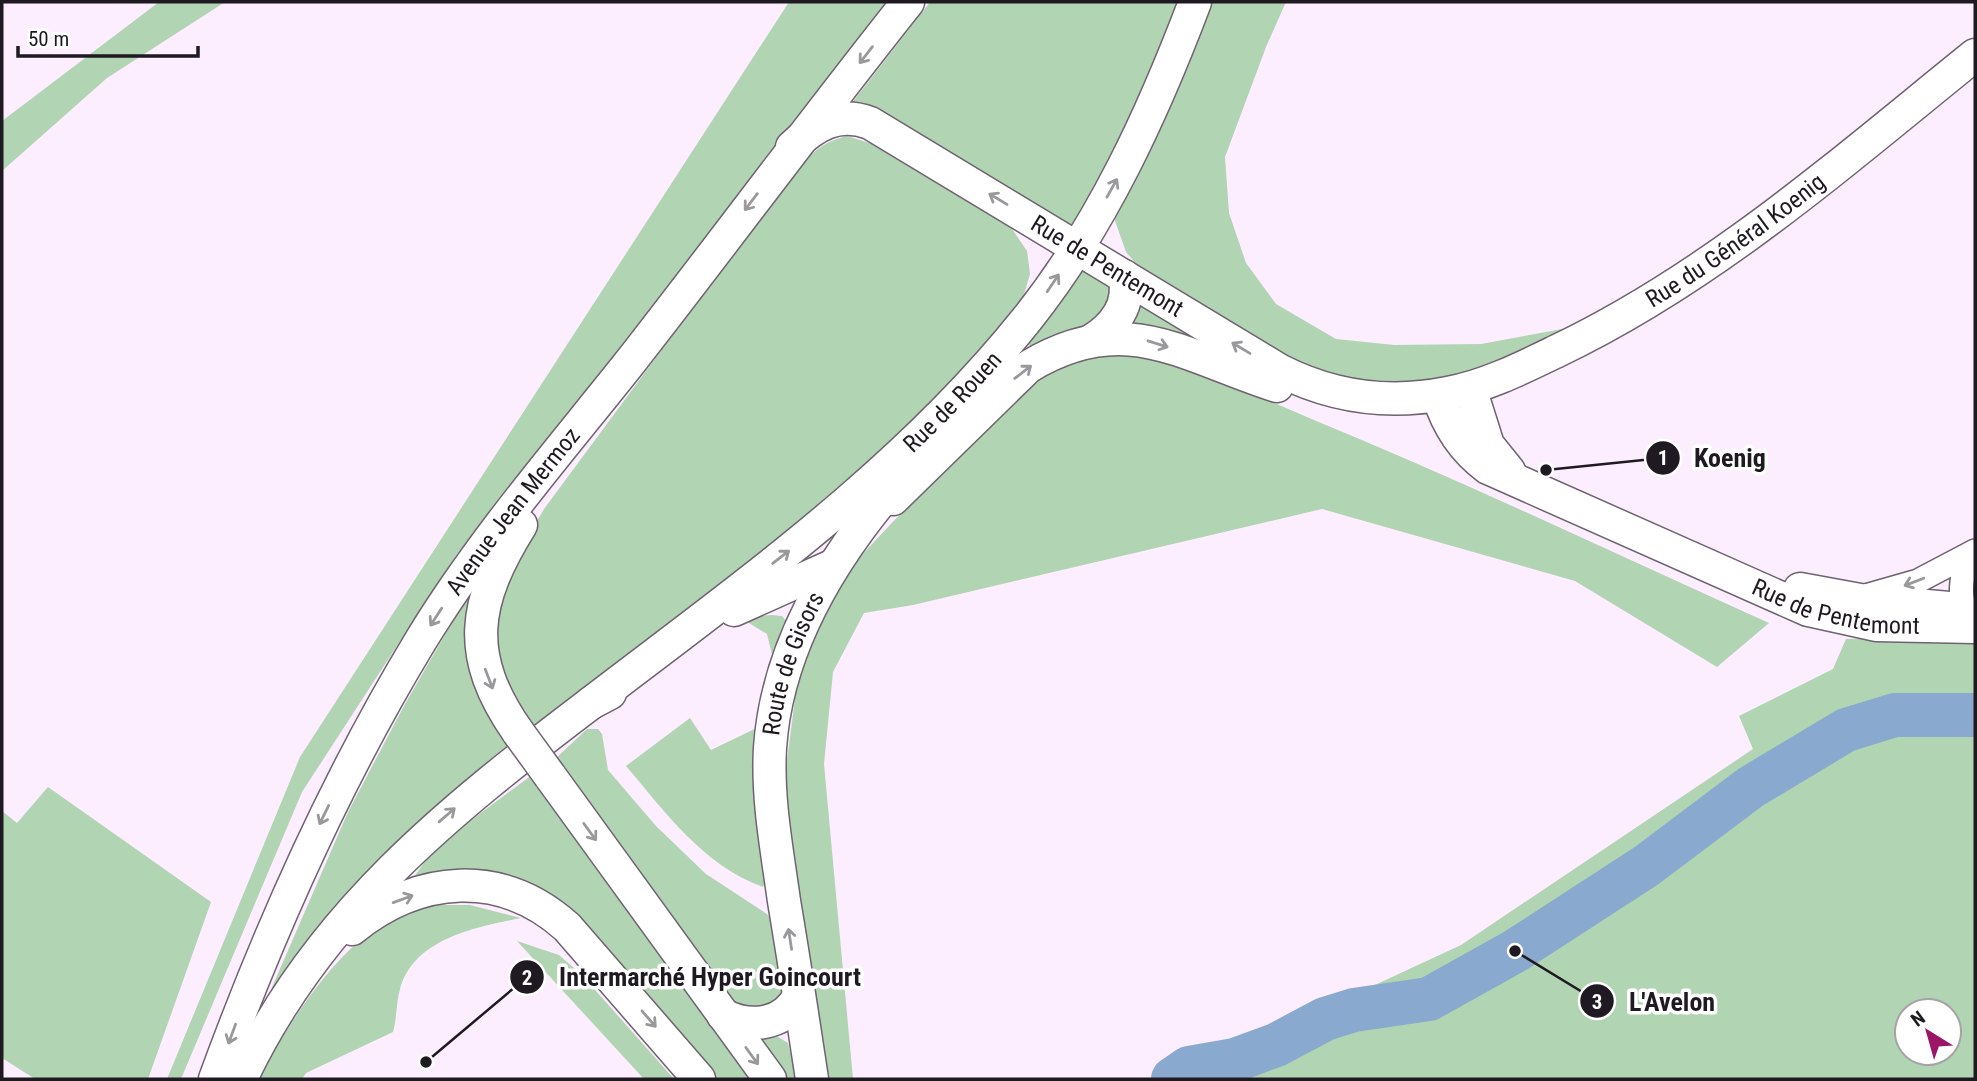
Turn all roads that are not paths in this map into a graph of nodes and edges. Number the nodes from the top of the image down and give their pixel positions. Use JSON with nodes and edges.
{"nodes":[{"id":1,"x":908,"y":2,"type":"edge"},
{"id":2,"x":1195,"y":2,"type":"edge"},
{"id":3,"x":1975,"y":55,"type":"edge"},
{"id":4,"x":792,"y":148,"type":"junction"},
{"id":5,"x":1077,"y":247,"type":"junction"},
{"id":6,"x":1124,"y":276,"type":"junction"},
{"id":7,"x":1027,"y":319,"type":"junction"},
{"id":8,"x":1091,"y":341,"type":"junction"},
{"id":9,"x":631,"y":361,"type":"junction"},
{"id":10,"x":1470,"y":388,"type":"junction"},
{"id":11,"x":1438,"y":395,"type":"junction"},
{"id":12,"x":1371,"y":399,"type":"junction"},
{"id":13,"x":1523,"y":480,"type":"junction"},
{"id":14,"x":851,"y":539,"type":"junction"},
{"id":15,"x":1975,"y":552,"type":"edge"},
{"id":16,"x":1704,"y":562,"type":"junction"},
{"id":17,"x":832,"y":566,"type":"junction"},
{"id":18,"x":1844,"y":597,"type":"junction"},
{"id":19,"x":1972,"y":617,"type":"edge"},
{"id":20,"x":591,"y":703,"type":"junction"},
{"id":21,"x":799,"y":996,"type":"junction"},
{"id":22,"x":723,"y":1016,"type":"junction"},
{"id":23,"x":254,"y":1050,"type":"junction"},
{"id":24,"x":215,"y":1079,"type":"edge"},
{"id":25,"x":241,"y":1079,"type":"edge"},
{"id":26,"x":699,"y":1079,"type":"edge"},
{"id":27,"x":770,"y":1079,"type":"edge"},
{"id":28,"x":812,"y":1079,"type":"edge"}],
"edges":[{"from":1,"to":4,"type":"main road","name":"Avenue Jean Mermoz","one_way":true},
{"from":5,"to":2,"type":"main road","name":"Rue de Rouen","one_way":true},
{"from":3,"to":10,"type":"main road","name":"Rue du Général Koenig"},
{"from":5,"to":4,"type":"main road","name":"Rue de Pentemont","one_way":true},
{"from":4,"to":9,"type":"main road","name":"Avenue Jean Mermoz","one_way":true},
{"from":5,"to":6,"type":"main road","name":"Rue de Pentemont"},
{"from":7,"to":5,"type":"main road","name":"Rue de Rouen","one_way":true},
{"from":6,"to":8,"type":"main road"},
{"from":12,"to":6,"type":"main road","name":"Rue de Pentemont","one_way":true},
{"from":7,"to":14,"type":"main road","name":"Route de Gisors"},
{"from":20,"to":7,"type":"main road","name":"Rue de Rouen","one_way":true},
{"from":8,"to":12,"type":"main road","one_way":true},
{"from":14,"to":8,"type":"main road","one_way":true},
{"from":9,"to":22,"type":"main road","one_way":true,"bridge":true},
{"from":9,"to":24,"type":"main road","name":"Avenue Jean Mermoz","one_way":true},
{"from":10,"to":11,"type":"main road","name":"Rue de Pentemont"},
{"from":10,"to":13,"type":"main road","name":"Rue de Pentemont"},
{"from":11,"to":12,"type":"main road","name":"Rue de Pentemont"},
{"from":11,"to":13,"type":"main road","name":"Rue de Pentemont"},
{"from":13,"to":16,"type":"main road","name":"Rue de Pentemont"},
{"from":14,"to":17,"type":"main road","name":"Route de Gisors"},
{"from":15,"to":18,"type":"street","one_way":true},
{"from":15,"to":19,"type":"street"},
{"from":16,"to":18,"type":"main road","name":"Rue de Pentemont"},
{"from":16,"to":19,"type":"main road","name":"Rue de Pentemont"},
{"from":17,"to":20,"type":"main road"},
{"from":21,"to":17,"type":"main road","name":"Route de Gisors","one_way":true},
{"from":18,"to":19,"type":"main road","name":"Rue de Pentemont"},
{"from":23,"to":20,"type":"main road","one_way":true},
{"from":21,"to":22,"type":"main road"},
{"from":21,"to":28,"type":"main road","name":"Route de Gisors"},
{"from":22,"to":27,"type":"main road","one_way":true},
{"from":23,"to":25,"type":"main road"},
{"from":23,"to":26,"type":"main road","one_way":true}]}
